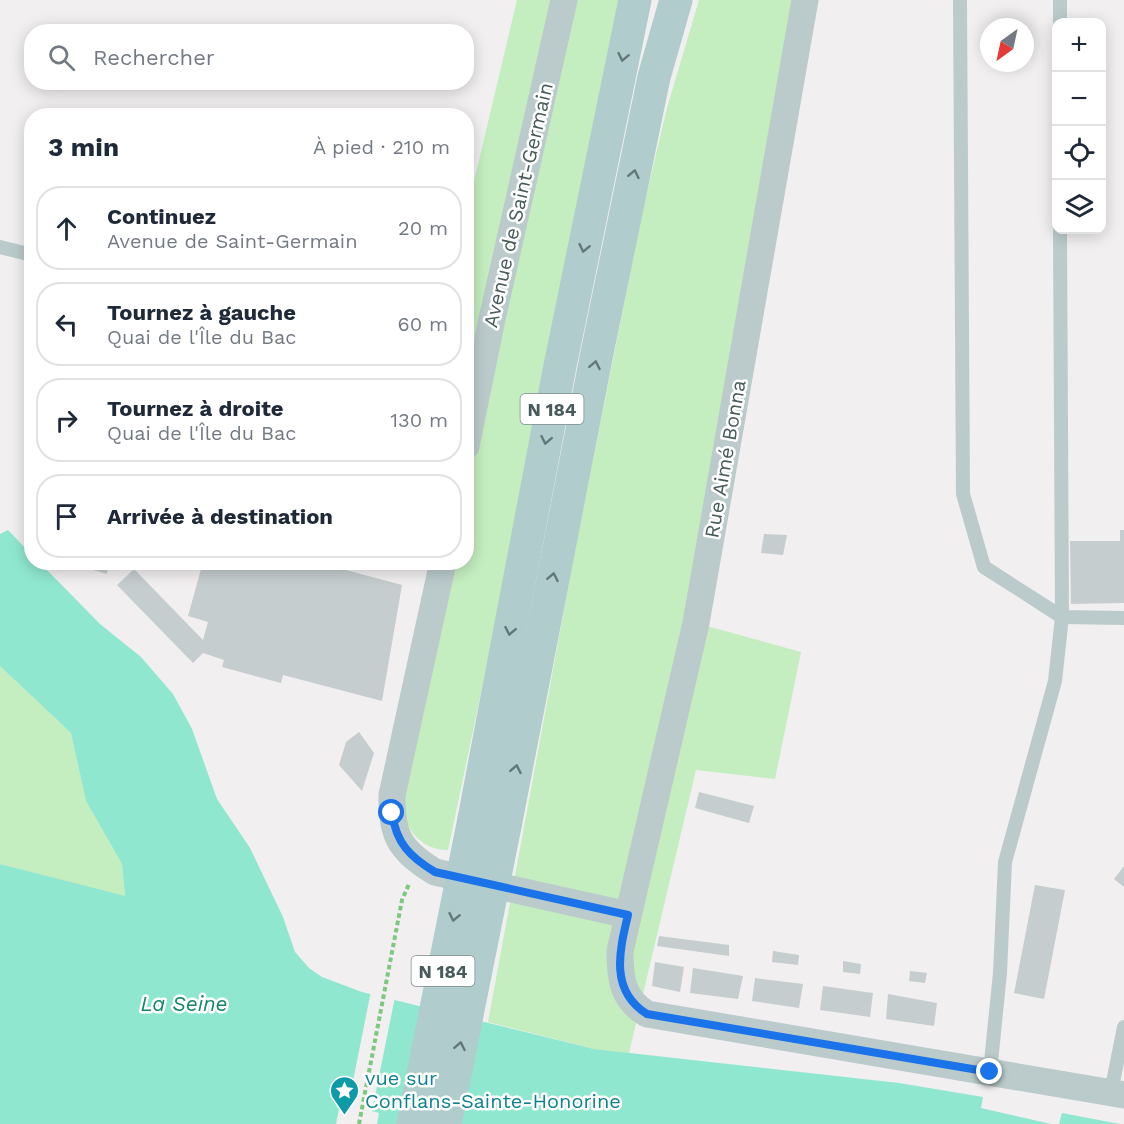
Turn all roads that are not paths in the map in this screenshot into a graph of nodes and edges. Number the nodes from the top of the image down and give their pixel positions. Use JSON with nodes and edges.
{"nodes":[{"id":1,"x":564,"y":0,"type":"edge"},
{"id":2,"x":635,"y":0,"type":"edge"},
{"id":3,"x":676,"y":0,"type":"edge"},
{"id":4,"x":805,"y":0,"type":"edge"},
{"id":5,"x":960,"y":0,"type":"edge"},
{"id":6,"x":1060,"y":0,"type":"edge"},
{"id":7,"x":1060,"y":18,"type":"edge"},
{"id":8,"x":1060,"y":234,"type":"edge"},
{"id":9,"x":0,"y":247,"type":"edge"},
{"id":10,"x":24,"y":253,"type":"edge"},
{"id":11,"x":474,"y":371,"type":"edge"},
{"id":12,"x":441,"y":570,"type":"edge"},
{"id":13,"x":1062,"y":617,"type":"junction"},
{"id":14,"x":1124,"y":618,"type":"edge"},
{"id":15,"x":489,"y":823,"type":"junction"},
{"id":16,"x":628,"y":915,"type":"junction"},
{"id":17,"x":1124,"y":1027,"type":"edge"},
{"id":18,"x":990,"y":1072,"type":"junction"},
{"id":19,"x":1117,"y":1094,"type":"edge"},
{"id":20,"x":413,"y":1124,"type":"edge"},
{"id":21,"x":445,"y":1124,"type":"edge"}],
"edges":[{"from":1,"to":11,"type":"street","name":"Avenue de Saint-Germain"},
{"from":2,"to":15,"type":"main road","number":"N 184","one_way":true},
{"from":15,"to":3,"type":"main road","number":"N 184","one_way":true},
{"from":4,"to":16,"type":"street","name":"Rue Aimé Bonna"},
{"from":5,"to":13,"type":"lane"},
{"from":6,"to":7,"type":"lane"},
{"from":8,"to":13,"type":"lane"},
{"from":9,"to":10,"type":"lane"},
{"from":12,"to":16,"type":"street"},
{"from":13,"to":14,"type":"lane"},
{"from":13,"to":18,"type":"lane"},
{"from":15,"to":20,"type":"main road","number":"N 184","one_way":true,"bridge":true},
{"from":21,"to":15,"type":"main road","number":"N 184","one_way":true,"bridge":true},
{"from":16,"to":18,"type":"street","name":"Rue Aimé Bonna"},
{"from":17,"to":19,"type":"lane"},
{"from":18,"to":19,"type":"street","name":"Rue Aimé Bonna"}]}
